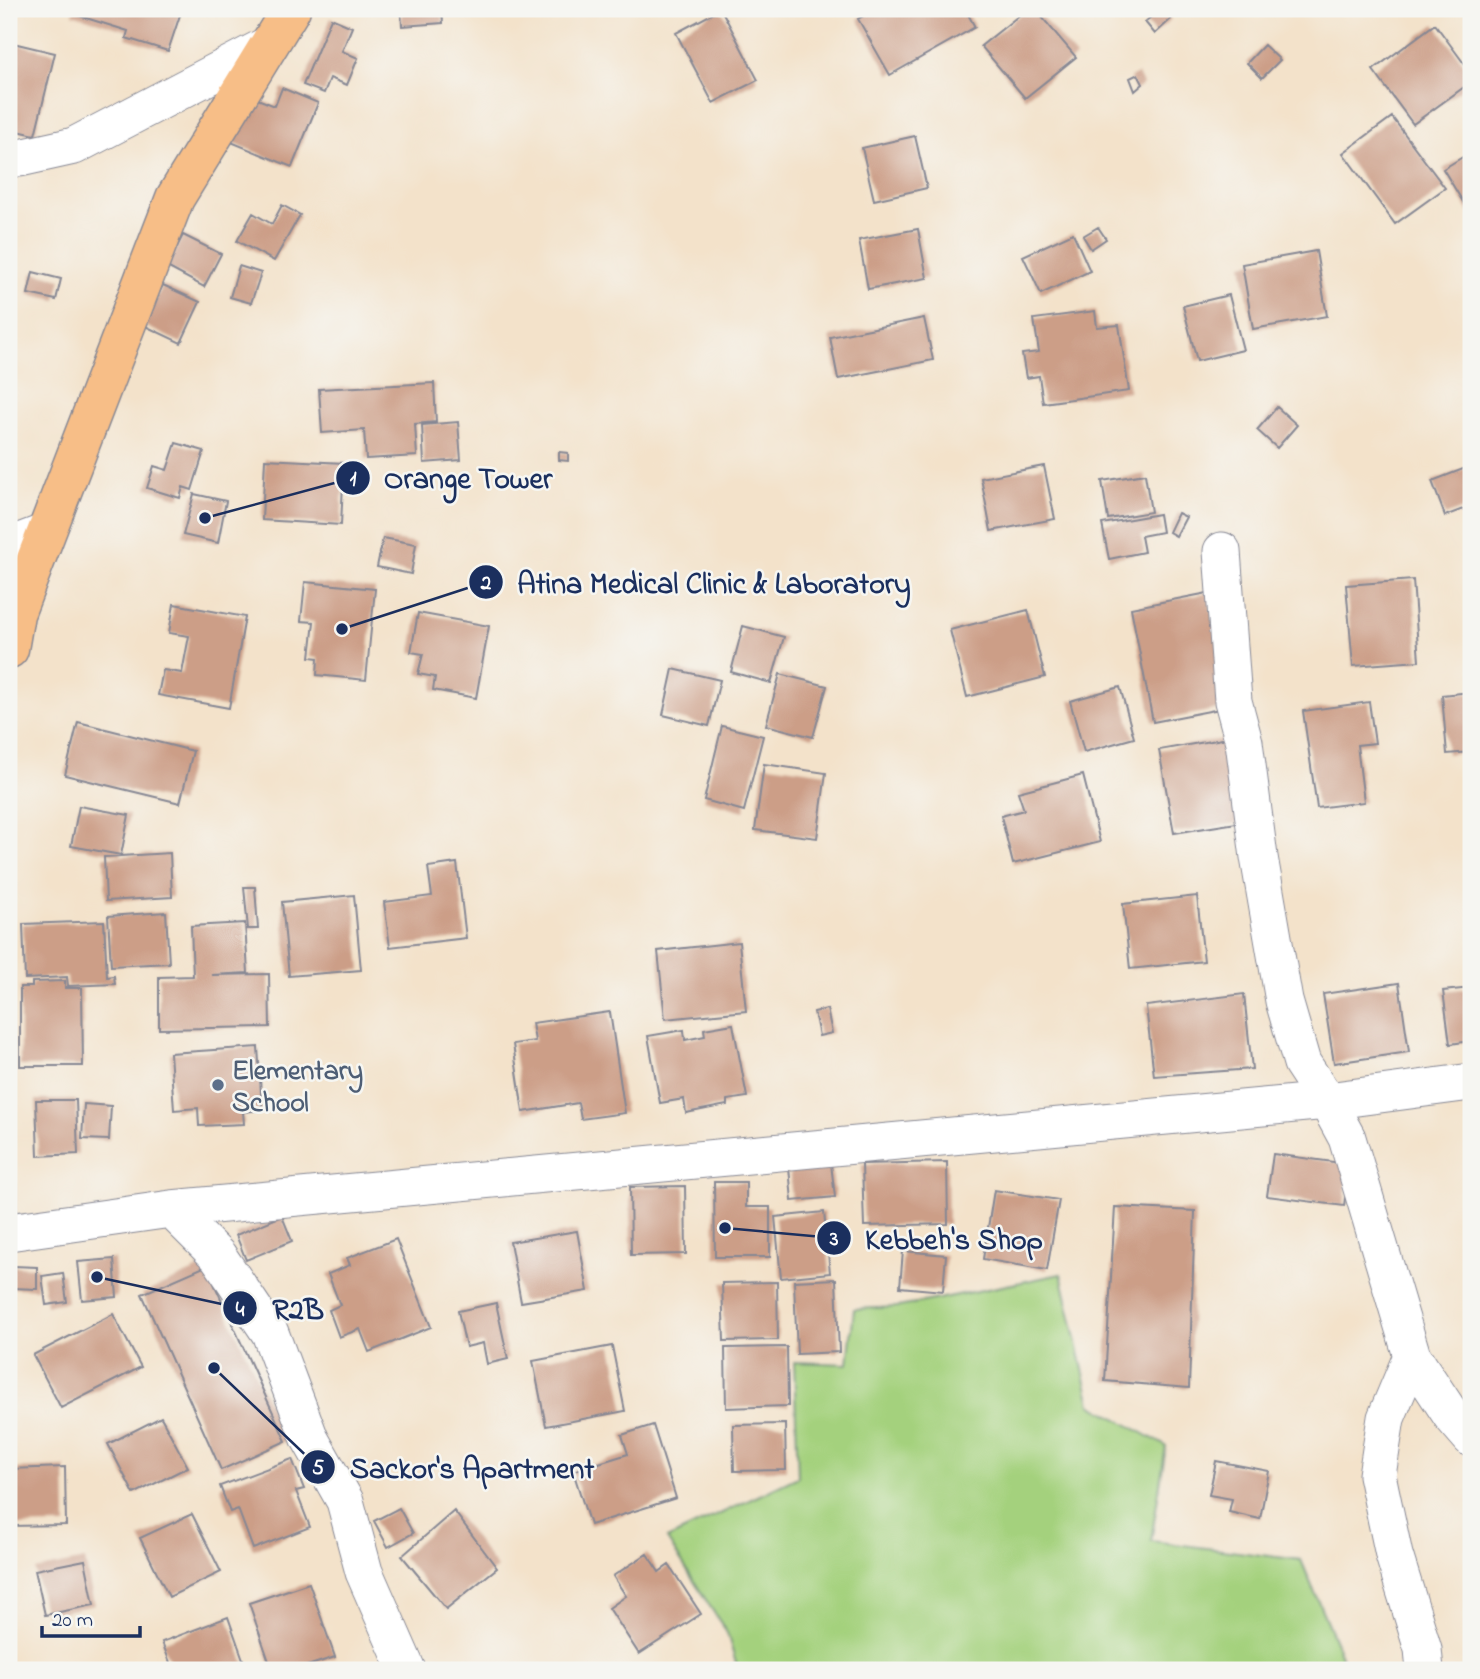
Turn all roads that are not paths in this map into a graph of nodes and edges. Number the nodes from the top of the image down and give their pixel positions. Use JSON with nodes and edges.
{"nodes":[{"id":1,"x":291,"y":9,"type":"edge"},
{"id":2,"x":266,"y":46,"type":"junction"},
{"id":3,"x":9,"y":157,"type":"edge"},
{"id":4,"x":46,"y":532,"type":"junction"},
{"id":5,"x":9,"y":546,"type":"edge"},
{"id":6,"x":1222,"y":551,"type":"dead end"},
{"id":7,"x":9,"y":649,"type":"edge"},
{"id":8,"x":1471,"y":1082,"type":"edge"},
{"id":9,"x":1327,"y":1101,"type":"junction"},
{"id":10,"x":171,"y":1209,"type":"junction"},
{"id":11,"x":9,"y":1232,"type":"edge"},
{"id":12,"x":1412,"y":1356,"type":"junction"},
{"id":13,"x":1471,"y":1438,"type":"edge"},
{"id":14,"x":407,"y":1670,"type":"edge"},
{"id":15,"x":1424,"y":1670,"type":"edge"}],
"edges":[{"from":1,"to":2,"type":"main road"},
{"from":2,"to":3,"type":"street"},
{"from":2,"to":4,"type":"main road"},
{"from":4,"to":5,"type":"street"},
{"from":4,"to":7,"type":"main road"},
{"from":6,"to":9,"type":"street"},
{"from":8,"to":9,"type":"street"},
{"from":9,"to":10,"type":"street"},
{"from":9,"to":12,"type":"street"},
{"from":10,"to":11,"type":"street"},
{"from":10,"to":14,"type":"street"},
{"from":12,"to":13,"type":"street"},
{"from":12,"to":15,"type":"street"}]}
